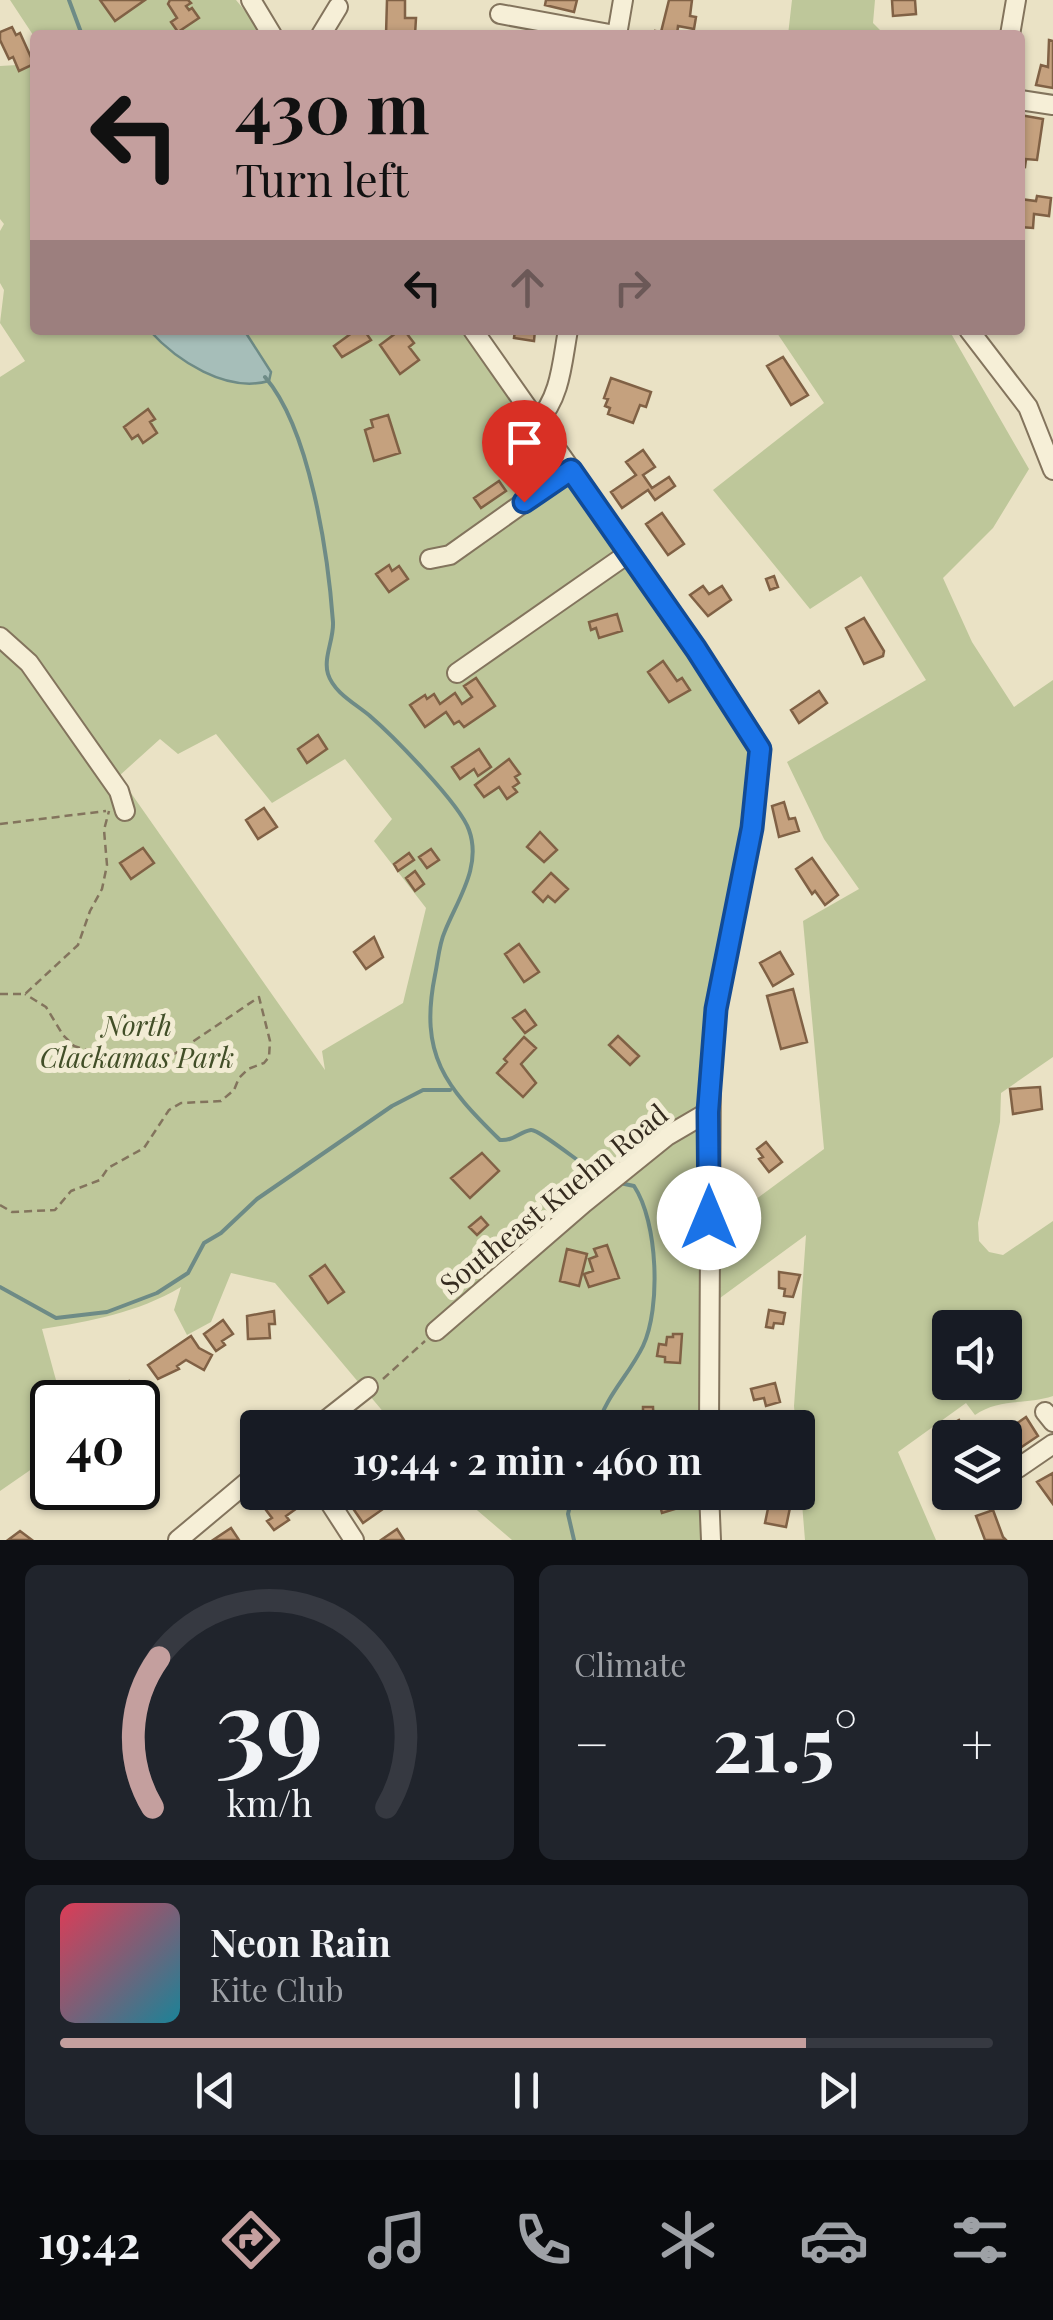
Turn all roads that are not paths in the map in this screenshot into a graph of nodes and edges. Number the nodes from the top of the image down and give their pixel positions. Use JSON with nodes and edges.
{"nodes":[{"id":1,"x":251,"y":0,"type":"edge"},
{"id":2,"x":623,"y":0,"type":"edge"},
{"id":3,"x":1016,"y":0,"type":"edge"},
{"id":4,"x":338,"y":7,"type":"dead end"},
{"id":5,"x":500,"y":14,"type":"dead end"},
{"id":6,"x":269,"y":30,"type":"edge"},
{"id":7,"x":324,"y":30,"type":"edge"},
{"id":8,"x":588,"y":30,"type":"edge"},
{"id":9,"x":617,"y":30,"type":"edge"},
{"id":10,"x":1011,"y":30,"type":"edge"},
{"id":11,"x":1025,"y":101,"type":"edge"},
{"id":12,"x":1053,"y":105,"type":"edge"},
{"id":13,"x":476,"y":335,"type":"edge"},
{"id":14,"x":567,"y":335,"type":"edge"},
{"id":15,"x":973,"y":335,"type":"edge"},
{"id":16,"x":537,"y":422,"type":"junction"},
{"id":17,"x":571,"y":470,"type":"junction"},
{"id":18,"x":1053,"y":470,"type":"edge"},
{"id":19,"x":629,"y":553,"type":"junction"},
{"id":20,"x":430,"y":558,"type":"dead end"},
{"id":21,"x":0,"y":637,"type":"edge"},
{"id":22,"x":457,"y":673,"type":"dead end"},
{"id":23,"x":126,"y":811,"type":"dead end"},
{"id":24,"x":708,"y":1112,"type":"junction"},
{"id":25,"x":436,"y":1332,"type":"road end"},
{"id":26,"x":368,"y":1387,"type":"road end"},
{"id":27,"x":339,"y":1410,"type":"edge"},
{"id":28,"x":709,"y":1410,"type":"edge"},
{"id":29,"x":1053,"y":1444,"type":"edge"},
{"id":30,"x":1022,"y":1465,"type":"edge"},
{"id":31,"x":240,"y":1488,"type":"edge"},
{"id":32,"x":334,"y":1510,"type":"edge"},
{"id":33,"x":710,"y":1510,"type":"edge"},
{"id":34,"x":179,"y":1540,"type":"edge"},
{"id":35,"x":354,"y":1540,"type":"edge"},
{"id":36,"x":712,"y":1540,"type":"edge"}],
"edges":[{"from":1,"to":6,"type":"street"},
{"from":2,"to":9,"type":"street"},
{"from":3,"to":10,"type":"street"},
{"from":4,"to":7,"type":"street"},
{"from":5,"to":8,"type":"street"},
{"from":11,"to":12,"type":"street"},
{"from":13,"to":16,"type":"street"},
{"from":14,"to":16,"type":"street"},
{"from":15,"to":18,"type":"street"},
{"from":16,"to":17,"type":"street"},
{"from":17,"to":19,"type":"street"},
{"from":17,"to":20,"type":"street"},
{"from":19,"to":22,"type":"street"},
{"from":19,"to":24,"type":"street"},
{"from":21,"to":23,"type":"street"},
{"from":24,"to":25,"type":"street","name":"Southeast Kuehn Road"},
{"from":24,"to":28,"type":"street"},
{"from":26,"to":27,"type":"street"},
{"from":29,"to":30,"type":"street"},
{"from":31,"to":34,"type":"street"},
{"from":32,"to":35,"type":"street"},
{"from":33,"to":36,"type":"street"}]}
